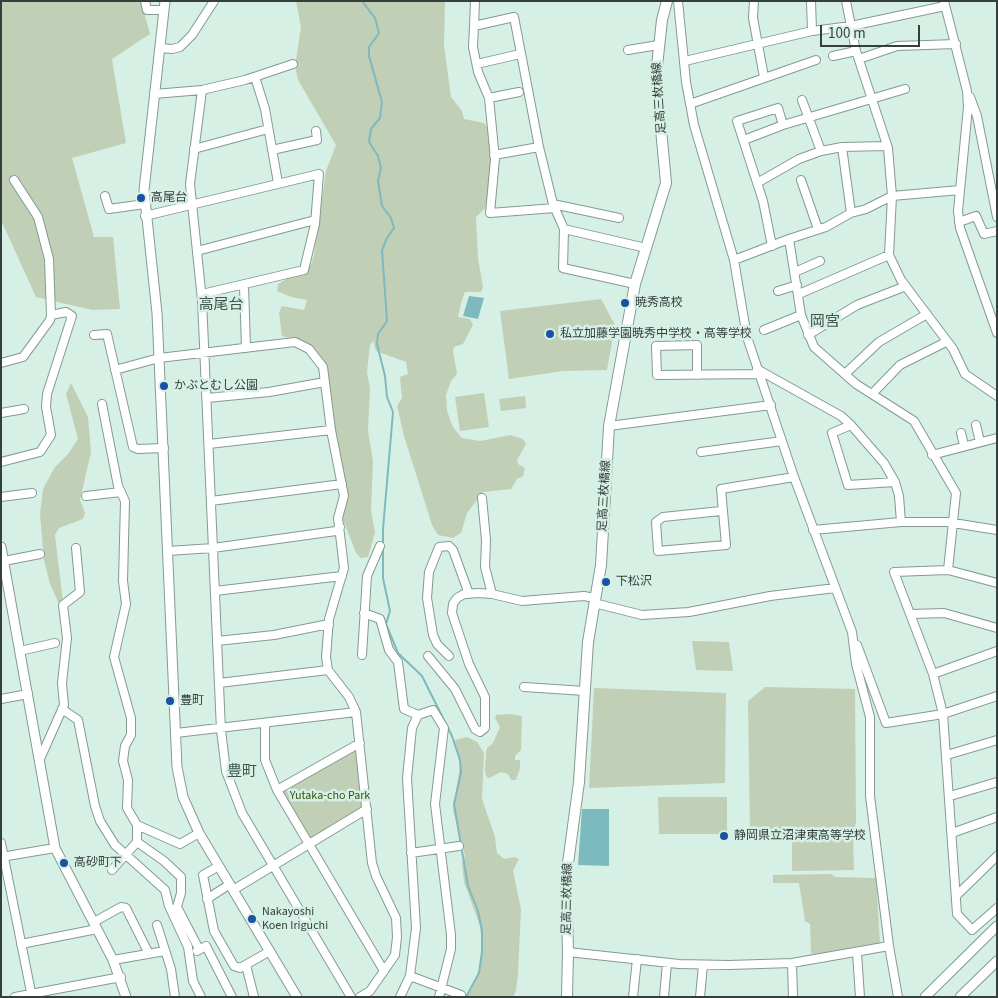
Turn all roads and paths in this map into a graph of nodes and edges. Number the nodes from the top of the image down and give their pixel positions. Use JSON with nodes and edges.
{"nodes":[{"id":1,"x":145,"y":1,"type":"edge"},
{"id":2,"x":214,"y":1,"type":"edge"},
{"id":3,"x":475,"y":1,"type":"edge"},
{"id":4,"x":667,"y":1,"type":"edge"},
{"id":5,"x":754,"y":1,"type":"edge"},
{"id":6,"x":811,"y":1,"type":"edge"},
{"id":7,"x":846,"y":1,"type":"edge"},
{"id":8,"x":681,"y":2,"type":"edge"},
{"id":9,"x":944,"y":4,"type":"edge"},
{"id":10,"x":165,"y":6,"type":"edge"},
{"id":11,"x":474,"y":26,"type":"junction"},
{"id":12,"x":851,"y":26,"type":"junction"},
{"id":13,"x":812,"y":31,"type":"junction"},
{"id":14,"x":757,"y":44,"type":"junction"},
{"id":15,"x":956,"y":44,"type":"junction"},
{"id":16,"x":658,"y":46,"type":"junction"},
{"id":17,"x":160,"y":48,"type":"junction"},
{"id":18,"x":628,"y":50,"type":"dead end"},
{"id":19,"x":520,"y":54,"type":"junction"},
{"id":20,"x":857,"y":55,"type":"junction"},
{"id":21,"x":833,"y":56,"type":"dead end"},
{"id":22,"x":816,"y":60,"type":"dead end"},
{"id":23,"x":685,"y":61,"type":"junction"},
{"id":24,"x":293,"y":64,"type":"dead end"},
{"id":25,"x":477,"y":64,"type":"junction"},
{"id":26,"x":256,"y":77,"type":"junction"},
{"id":27,"x":764,"y":77,"type":"junction"},
{"id":28,"x":905,"y":89,"type":"dead end"},
{"id":29,"x":202,"y":90,"type":"junction"},
{"id":30,"x":967,"y":91,"type":"junction"},
{"id":31,"x":519,"y":92,"type":"dead end"},
{"id":32,"x":154,"y":94,"type":"junction"},
{"id":33,"x":489,"y":98,"type":"junction"},
{"id":34,"x":872,"y":99,"type":"junction"},
{"id":35,"x":802,"y":100,"type":"dead end"},
{"id":36,"x":690,"y":104,"type":"junction"},
{"id":37,"x":808,"y":118,"type":"junction"},
{"id":38,"x":784,"y":125,"type":"junction"},
{"id":39,"x":268,"y":129,"type":"junction"},
{"id":40,"x":316,"y":131,"type":"dead end"},
{"id":41,"x":744,"y":140,"type":"junction"},
{"id":42,"x":887,"y":146,"type":"junction"},
{"id":43,"x":539,"y":147,"type":"junction"},
{"id":44,"x":842,"y":147,"type":"junction"},
{"id":45,"x":194,"y":148,"type":"junction"},
{"id":46,"x":272,"y":150,"type":"junction"},
{"id":47,"x":821,"y":151,"type":"junction"},
{"id":48,"x":494,"y":155,"type":"junction"},
{"id":49,"x":14,"y":180,"type":"dead end"},
{"id":50,"x":801,"y":180,"type":"dead end"},
{"id":51,"x":278,"y":183,"type":"junction"},
{"id":52,"x":757,"y":183,"type":"junction"},
{"id":53,"x":960,"y":190,"type":"junction"},
{"id":54,"x":105,"y":196,"type":"dead end"},
{"id":55,"x":892,"y":196,"type":"junction"},
{"id":56,"x":145,"y":204,"type":"junction"},
{"id":57,"x":191,"y":205,"type":"junction"},
{"id":58,"x":554,"y":206,"type":"junction"},
{"id":59,"x":851,"y":213,"type":"junction"},
{"id":60,"x":145,"y":216,"type":"junction"},
{"id":61,"x":997,"y":217,"type":"edge"},
{"id":62,"x":619,"y":218,"type":"dead end"},
{"id":63,"x":316,"y":220,"type":"junction"},
{"id":64,"x":959,"y":222,"type":"junction"},
{"id":65,"x":564,"y":229,"type":"junction"},
{"id":66,"x":818,"y":229,"type":"junction"},
{"id":67,"x":997,"y":231,"type":"edge"},
{"id":68,"x":789,"y":239,"type":"junction"},
{"id":69,"x":772,"y":246,"type":"junction"},
{"id":70,"x":646,"y":248,"type":"junction"},
{"id":71,"x":196,"y":251,"type":"junction"},
{"id":72,"x":889,"y":254,"type":"junction"},
{"id":73,"x":734,"y":260,"type":"junction"},
{"id":74,"x":820,"y":261,"type":"dead end"},
{"id":75,"x":795,"y":272,"type":"junction"},
{"id":76,"x":635,"y":284,"type":"junction"},
{"id":77,"x":797,"y":284,"type":"junction"},
{"id":78,"x":244,"y":286,"type":"junction"},
{"id":79,"x":906,"y":286,"type":"junction"},
{"id":80,"x":778,"y":291,"type":"dead end"},
{"id":81,"x":202,"y":294,"type":"junction"},
{"id":82,"x":799,"y":294,"type":"junction"},
{"id":83,"x":927,"y":314,"type":"junction"},
{"id":84,"x":51,"y":315,"type":"junction"},
{"id":85,"x":801,"y":315,"type":"junction"},
{"id":86,"x":764,"y":330,"type":"dead end"},
{"id":87,"x":997,"y":333,"type":"edge"},
{"id":88,"x":94,"y":335,"type":"dead end"},
{"id":89,"x":808,"y":335,"type":"junction"},
{"id":90,"x":946,"y":342,"type":"junction"},
{"id":91,"x":246,"y":348,"type":"junction"},
{"id":92,"x":205,"y":353,"type":"junction"},
{"id":93,"x":159,"y":358,"type":"junction"},
{"id":94,"x":1,"y":363,"type":"edge"},
{"id":95,"x":115,"y":370,"type":"junction"},
{"id":96,"x":758,"y":372,"type":"junction"},
{"id":97,"x":845,"y":374,"type":"junction"},
{"id":98,"x":697,"y":375,"type":"junction"},
{"id":99,"x":325,"y":382,"type":"junction"},
{"id":100,"x":872,"y":394,"type":"junction"},
{"id":101,"x":997,"y":396,"type":"edge"},
{"id":102,"x":207,"y":398,"type":"junction"},
{"id":103,"x":102,"y":404,"type":"dead end"},
{"id":104,"x":771,"y":405,"type":"junction"},
{"id":105,"x":24,"y":409,"type":"dead end"},
{"id":106,"x":1,"y":413,"type":"edge"},
{"id":107,"x":851,"y":425,"type":"junction"},
{"id":108,"x":976,"y":425,"type":"dead end"},
{"id":109,"x":609,"y":426,"type":"junction"},
{"id":110,"x":331,"y":430,"type":"junction"},
{"id":111,"x":961,"y":433,"type":"dead end"},
{"id":112,"x":997,"y":438,"type":"edge"},
{"id":113,"x":782,"y":441,"type":"junction"},
{"id":114,"x":980,"y":442,"type":"junction"},
{"id":115,"x":209,"y":444,"type":"junction"},
{"id":116,"x":964,"y":445,"type":"junction"},
{"id":117,"x":164,"y":448,"type":"junction"},
{"id":118,"x":700,"y":452,"type":"dead end"},
{"id":119,"x":932,"y":455,"type":"junction"},
{"id":120,"x":1,"y":462,"type":"edge"},
{"id":121,"x":794,"y":477,"type":"junction"},
{"id":122,"x":895,"y":482,"type":"junction"},
{"id":123,"x":342,"y":484,"type":"junction"},
{"id":124,"x":121,"y":492,"type":"junction"},
{"id":125,"x":32,"y":493,"type":"dead end"},
{"id":126,"x":86,"y":496,"type":"dead end"},
{"id":127,"x":1,"y":497,"type":"edge"},
{"id":128,"x":482,"y":498,"type":"dead end"},
{"id":129,"x":211,"y":501,"type":"junction"},
{"id":130,"x":721,"y":511,"type":"junction"},
{"id":131,"x":901,"y":522,"type":"junction"},
{"id":132,"x":952,"y":523,"type":"junction"},
{"id":133,"x":340,"y":527,"type":"junction"},
{"id":134,"x":813,"y":530,"type":"junction"},
{"id":135,"x":997,"y":530,"type":"edge"},
{"id":136,"x":380,"y":546,"type":"dead end"},
{"id":137,"x":1,"y":547,"type":"edge"},
{"id":138,"x":76,"y":548,"type":"dead end"},
{"id":139,"x":213,"y":548,"type":"junction"},
{"id":140,"x":168,"y":551,"type":"junction"},
{"id":141,"x":40,"y":554,"type":"dead end"},
{"id":142,"x":3,"y":558,"type":"edge"},
{"id":143,"x":948,"y":570,"type":"junction"},
{"id":144,"x":342,"y":576,"type":"junction"},
{"id":145,"x":997,"y":583,"type":"edge"},
{"id":146,"x":835,"y":588,"type":"junction"},
{"id":147,"x":215,"y":591,"type":"junction"},
{"id":148,"x":469,"y":594,"type":"junction"},
{"id":149,"x":492,"y":594,"type":"junction"},
{"id":150,"x":595,"y":601,"type":"junction"},
{"id":151,"x":364,"y":613,"type":"junction"},
{"id":152,"x":911,"y":614,"type":"junction"},
{"id":153,"x":329,"y":624,"type":"junction"},
{"id":154,"x":997,"y":628,"type":"edge"},
{"id":155,"x":852,"y":632,"type":"junction"},
{"id":156,"x":217,"y":640,"type":"junction"},
{"id":157,"x":55,"y":643,"type":"dead end"},
{"id":158,"x":20,"y":651,"type":"junction"},
{"id":159,"x":997,"y":652,"type":"edge"},
{"id":160,"x":362,"y":655,"type":"dead end"},
{"id":161,"x":428,"y":656,"type":"dead end"},
{"id":162,"x":449,"y":656,"type":"dead end"},
{"id":163,"x":328,"y":670,"type":"junction"},
{"id":164,"x":933,"y":674,"type":"junction"},
{"id":165,"x":219,"y":683,"type":"junction"},
{"id":166,"x":524,"y":686,"type":"dead end"},
{"id":167,"x":584,"y":691,"type":"junction"},
{"id":168,"x":28,"y":694,"type":"junction"},
{"id":169,"x":997,"y":696,"type":"edge"},
{"id":170,"x":1,"y":699,"type":"edge"},
{"id":171,"x":62,"y":709,"type":"junction"},
{"id":172,"x":356,"y":712,"type":"junction"},
{"id":173,"x":943,"y":714,"type":"junction"},
{"id":174,"x":418,"y":715,"type":"junction"},
{"id":175,"x":265,"y":724,"type":"junction"},
{"id":176,"x":222,"y":730,"type":"junction"},
{"id":177,"x":176,"y":734,"type":"junction"},
{"id":178,"x":997,"y":740,"type":"edge"},
{"id":179,"x":360,"y":743,"type":"junction"},
{"id":180,"x":947,"y":755,"type":"junction"},
{"id":181,"x":40,"y":758,"type":"junction"},
{"id":182,"x":997,"y":782,"type":"edge"},
{"id":183,"x":277,"y":790,"type":"junction"},
{"id":184,"x":950,"y":796,"type":"junction"},
{"id":185,"x":367,"y":809,"type":"junction"},
{"id":186,"x":997,"y":817,"type":"edge"},
{"id":187,"x":136,"y":825,"type":"junction"},
{"id":188,"x":952,"y":833,"type":"junction"},
{"id":189,"x":199,"y":834,"type":"junction"},
{"id":190,"x":137,"y":842,"type":"junction"},
{"id":191,"x":1,"y":843,"type":"edge"},
{"id":192,"x":310,"y":844,"type":"junction"},
{"id":193,"x":459,"y":846,"type":"dead end"},
{"id":194,"x":55,"y":848,"type":"junction"},
{"id":195,"x":439,"y":848,"type":"junction"},
{"id":196,"x":411,"y":853,"type":"junction"},
{"id":197,"x":124,"y":855,"type":"junction"},
{"id":198,"x":2,"y":856,"type":"edge"},
{"id":199,"x":997,"y":856,"type":"edge"},
{"id":200,"x":273,"y":865,"type":"junction"},
{"id":201,"x":219,"y":866,"type":"junction"},
{"id":202,"x":112,"y":870,"type":"dead end"},
{"id":203,"x":232,"y":887,"type":"junction"},
{"id":204,"x":956,"y":896,"type":"junction"},
{"id":205,"x":207,"y":899,"type":"junction"},
{"id":206,"x":997,"y":908,"type":"edge"},
{"id":207,"x":157,"y":925,"type":"dead end"},
{"id":208,"x":95,"y":926,"type":"junction"},
{"id":209,"x":997,"y":926,"type":"edge"},
{"id":210,"x":21,"y":944,"type":"junction"},
{"id":211,"x":888,"y":946,"type":"junction"},
{"id":212,"x":199,"y":949,"type":"junction"},
{"id":213,"x":165,"y":951,"type":"junction"},
{"id":214,"x":270,"y":951,"type":"junction"},
{"id":215,"x":568,"y":952,"type":"junction"},
{"id":216,"x":857,"y":953,"type":"junction"},
{"id":217,"x":149,"y":954,"type":"junction"},
{"id":218,"x":189,"y":955,"type":"junction"},
{"id":219,"x":637,"y":959,"type":"junction"},
{"id":220,"x":113,"y":960,"type":"junction"},
{"id":221,"x":997,"y":961,"type":"edge"},
{"id":222,"x":667,"y":963,"type":"junction"},
{"id":223,"x":792,"y":963,"type":"junction"},
{"id":224,"x":246,"y":965,"type":"junction"},
{"id":225,"x":703,"y":965,"type":"junction"},
{"id":226,"x":384,"y":971,"type":"junction"},
{"id":227,"x":410,"y":976,"type":"junction"},
{"id":228,"x":121,"y":977,"type":"junction"},
{"id":229,"x":443,"y":988,"type":"junction"},
{"id":230,"x":32,"y":995,"type":"edge"},
{"id":231,"x":461,"y":995,"type":"dead end"},
{"id":232,"x":15,"y":997,"type":"edge"},
{"id":233,"x":126,"y":997,"type":"edge"},
{"id":234,"x":175,"y":997,"type":"edge"},
{"id":235,"x":201,"y":997,"type":"edge"},
{"id":236,"x":232,"y":997,"type":"edge"},
{"id":237,"x":254,"y":997,"type":"edge"},
{"id":238,"x":297,"y":997,"type":"edge"},
{"id":239,"x":351,"y":997,"type":"edge"},
{"id":240,"x":360,"y":997,"type":"edge"},
{"id":241,"x":400,"y":997,"type":"edge"},
{"id":242,"x":439,"y":997,"type":"edge"},
{"id":243,"x":567,"y":997,"type":"edge"},
{"id":244,"x":633,"y":997,"type":"edge"},
{"id":245,"x":664,"y":997,"type":"edge"},
{"id":246,"x":700,"y":997,"type":"edge"},
{"id":247,"x":793,"y":997,"type":"edge"},
{"id":248,"x":860,"y":997,"type":"edge"},
{"id":249,"x":898,"y":997,"type":"edge"},
{"id":250,"x":925,"y":997,"type":"edge"},
{"id":251,"x":960,"y":997,"type":"edge"}],
"edges":[{"from":1,"to":10,"type":"street"},
{"from":2,"to":17,"type":"street"},
{"from":3,"to":11,"type":"street"},
{"from":4,"to":16,"type":"main road","name":"足高三枚橋線"},
{"from":5,"to":14,"type":"street"},
{"from":6,"to":13,"type":"street"},
{"from":7,"to":12,"type":"street"},
{"from":8,"to":23,"type":"street"},
{"from":9,"to":12,"type":"street"},
{"from":9,"to":15,"type":"street"},
{"from":10,"to":17,"type":"street"},
{"from":11,"to":19,"type":"street"},
{"from":11,"to":25,"type":"street"},
{"from":12,"to":13,"type":"street"},
{"from":12,"to":20,"type":"street"},
{"from":13,"to":14,"type":"street"},
{"from":14,"to":23,"type":"street"},
{"from":14,"to":27,"type":"street"},
{"from":15,"to":20,"type":"street"},
{"from":15,"to":30,"type":"street"},
{"from":16,"to":18,"type":"street"},
{"from":16,"to":70,"type":"main road","name":"足高三枚橋線"},
{"from":17,"to":32,"type":"street"},
{"from":19,"to":25,"type":"street"},
{"from":19,"to":43,"type":"street"},
{"from":20,"to":21,"type":"street"},
{"from":20,"to":34,"type":"street"},
{"from":22,"to":27,"type":"street"},
{"from":23,"to":36,"type":"street"},
{"from":24,"to":26,"type":"street"},
{"from":25,"to":33,"type":"street"},
{"from":26,"to":29,"type":"street"},
{"from":26,"to":39,"type":"street"},
{"from":27,"to":36,"type":"street"},
{"from":28,"to":34,"type":"street"},
{"from":29,"to":32,"type":"street"},
{"from":29,"to":45,"type":"street"},
{"from":30,"to":53,"type":"street"},
{"from":30,"to":61,"type":"street"},
{"from":31,"to":33,"type":"street"},
{"from":32,"to":56,"type":"street"},
{"from":33,"to":48,"type":"street"},
{"from":34,"to":37,"type":"street"},
{"from":34,"to":42,"type":"street"},
{"from":35,"to":37,"type":"street"},
{"from":36,"to":73,"type":"street"},
{"from":37,"to":38,"type":"street"},
{"from":37,"to":47,"type":"street"},
{"from":38,"to":41,"type":"street"},
{"from":38,"to":41,"type":"street"},
{"from":39,"to":45,"type":"street"},
{"from":39,"to":46,"type":"street"},
{"from":40,"to":46,"type":"street"},
{"from":41,"to":52,"type":"street"},
{"from":42,"to":44,"type":"street"},
{"from":42,"to":55,"type":"street"},
{"from":43,"to":48,"type":"street"},
{"from":43,"to":58,"type":"street"},
{"from":44,"to":47,"type":"street"},
{"from":44,"to":59,"type":"street"},
{"from":45,"to":57,"type":"street"},
{"from":46,"to":51,"type":"street"},
{"from":47,"to":52,"type":"street"},
{"from":48,"to":58,"type":"street"},
{"from":49,"to":84,"type":"street"},
{"from":50,"to":66,"type":"street"},
{"from":51,"to":57,"type":"street"},
{"from":51,"to":63,"type":"street"},
{"from":52,"to":69,"type":"street"},
{"from":53,"to":55,"type":"street"},
{"from":53,"to":64,"type":"street"},
{"from":54,"to":56,"type":"street"},
{"from":55,"to":59,"type":"street"},
{"from":55,"to":72,"type":"street"},
{"from":56,"to":60,"type":"street"},
{"from":57,"to":60,"type":"street"},
{"from":57,"to":71,"type":"street"},
{"from":58,"to":62,"type":"street"},
{"from":58,"to":65,"type":"street"},
{"from":59,"to":66,"type":"street"},
{"from":60,"to":93,"type":"street"},
{"from":63,"to":71,"type":"street"},
{"from":63,"to":78,"type":"street"},
{"from":64,"to":67,"type":"street"},
{"from":64,"to":87,"type":"street"},
{"from":65,"to":70,"type":"street"},
{"from":65,"to":76,"type":"street"},
{"from":66,"to":68,"type":"street"},
{"from":68,"to":69,"type":"street"},
{"from":68,"to":75,"type":"street"},
{"from":69,"to":73,"type":"street"},
{"from":70,"to":76,"type":"main road","name":"足高三枚橋線"},
{"from":71,"to":81,"type":"street"},
{"from":72,"to":79,"type":"street"},
{"from":72,"to":82,"type":"street"},
{"from":73,"to":96,"type":"street"},
{"from":74,"to":75,"type":"street"},
{"from":75,"to":77,"type":"street"},
{"from":76,"to":109,"type":"main road","name":"足高三枚橋線"},
{"from":77,"to":80,"type":"street"},
{"from":77,"to":82,"type":"street"},
{"from":78,"to":81,"type":"street"},
{"from":78,"to":91,"type":"street"},
{"from":79,"to":83,"type":"street"},
{"from":79,"to":89,"type":"street"},
{"from":81,"to":92,"type":"street"},
{"from":82,"to":85,"type":"street"},
{"from":83,"to":90,"type":"street"},
{"from":83,"to":97,"type":"street"},
{"from":84,"to":94,"type":"street"},
{"from":84,"to":120,"type":"street"},
{"from":85,"to":86,"type":"street"},
{"from":85,"to":89,"type":"street"},
{"from":88,"to":95,"type":"street"},
{"from":89,"to":97,"type":"street"},
{"from":90,"to":100,"type":"street"},
{"from":90,"to":101,"type":"street"},
{"from":91,"to":92,"type":"street"},
{"from":91,"to":99,"type":"street"},
{"from":92,"to":93,"type":"street"},
{"from":92,"to":102,"type":"street"},
{"from":93,"to":95,"type":"street"},
{"from":93,"to":117,"type":"street"},
{"from":95,"to":117,"type":"street"},
{"from":96,"to":98,"type":"street"},
{"from":96,"to":104,"type":"street"},
{"from":96,"to":107,"type":"street"},
{"from":97,"to":100,"type":"street"},
{"from":98,"to":98,"type":"street"},
{"from":99,"to":102,"type":"street"},
{"from":99,"to":110,"type":"street"},
{"from":100,"to":119,"type":"street"},
{"from":102,"to":115,"type":"street"},
{"from":103,"to":124,"type":"street"},
{"from":104,"to":109,"type":"street"},
{"from":104,"to":113,"type":"street"},
{"from":105,"to":106,"type":"street"},
{"from":107,"to":122,"type":"street"},
{"from":107,"to":122,"type":"street"},
{"from":108,"to":114,"type":"street"},
{"from":109,"to":150,"type":"main road","name":"足高三枚橋線"},
{"from":110,"to":115,"type":"street"},
{"from":110,"to":123,"type":"street"},
{"from":111,"to":116,"type":"street"},
{"from":112,"to":114,"type":"street"},
{"from":113,"to":118,"type":"street"},
{"from":113,"to":121,"type":"street"},
{"from":114,"to":116,"type":"street"},
{"from":115,"to":129,"type":"street"},
{"from":116,"to":119,"type":"street"},
{"from":117,"to":140,"type":"street"},
{"from":119,"to":132,"type":"street"},
{"from":121,"to":130,"type":"street"},
{"from":121,"to":134,"type":"street"},
{"from":122,"to":131,"type":"street"},
{"from":123,"to":129,"type":"street"},
{"from":123,"to":133,"type":"street"},
{"from":124,"to":126,"type":"street"},
{"from":124,"to":187,"type":"street"},
{"from":125,"to":127,"type":"street"},
{"from":128,"to":149,"type":"street"},
{"from":129,"to":139,"type":"street"},
{"from":130,"to":130,"type":"street"},
{"from":131,"to":132,"type":"street"},
{"from":131,"to":134,"type":"street"},
{"from":132,"to":135,"type":"street"},
{"from":132,"to":143,"type":"street"},
{"from":133,"to":139,"type":"street"},
{"from":133,"to":144,"type":"street"},
{"from":134,"to":146,"type":"street"},
{"from":136,"to":151,"type":"street"},
{"from":137,"to":142,"type":"street"},
{"from":138,"to":171,"type":"street"},
{"from":139,"to":140,"type":"street"},
{"from":139,"to":147,"type":"street"},
{"from":140,"to":177,"type":"street"},
{"from":141,"to":142,"type":"street"},
{"from":142,"to":158,"type":"street"},
{"from":143,"to":145,"type":"street"},
{"from":143,"to":152,"type":"street"},
{"from":144,"to":147,"type":"street"},
{"from":144,"to":153,"type":"street"},
{"from":146,"to":150,"type":"street"},
{"from":146,"to":155,"type":"street"},
{"from":147,"to":156,"type":"street"},
{"from":148,"to":149,"type":"street"},
{"from":148,"to":161,"type":"street"},
{"from":148,"to":162,"type":"street"},
{"from":149,"to":150,"type":"street"},
{"from":150,"to":167,"type":"main road","name":"足高三枚橋線"},
{"from":151,"to":160,"type":"street"},
{"from":151,"to":174,"type":"street"},
{"from":152,"to":154,"type":"street"},
{"from":152,"to":164,"type":"street"},
{"from":153,"to":156,"type":"street"},
{"from":153,"to":163,"type":"street"},
{"from":155,"to":173,"type":"street"},
{"from":155,"to":211,"type":"street"},
{"from":156,"to":165,"type":"street"},
{"from":157,"to":158,"type":"street"},
{"from":158,"to":168,"type":"street"},
{"from":159,"to":164,"type":"street"},
{"from":163,"to":165,"type":"street"},
{"from":163,"to":172,"type":"street"},
{"from":164,"to":173,"type":"street"},
{"from":165,"to":176,"type":"street"},
{"from":166,"to":167,"type":"street"},
{"from":167,"to":215,"type":"main road","name":"足高三枚橋線"},
{"from":168,"to":170,"type":"street"},
{"from":168,"to":181,"type":"street"},
{"from":169,"to":173,"type":"street"},
{"from":171,"to":181,"type":"street"},
{"from":171,"to":197,"type":"street"},
{"from":172,"to":175,"type":"street"},
{"from":172,"to":179,"type":"street"},
{"from":173,"to":180,"type":"street"},
{"from":174,"to":195,"type":"street"},
{"from":174,"to":196,"type":"street"},
{"from":175,"to":176,"type":"street"},
{"from":175,"to":183,"type":"street"},
{"from":176,"to":177,"type":"street"},
{"from":176,"to":200,"type":"street"},
{"from":177,"to":189,"type":"street"},
{"from":178,"to":180,"type":"street"},
{"from":179,"to":183,"type":"street"},
{"from":179,"to":185,"type":"street"},
{"from":180,"to":184,"type":"street"},
{"from":181,"to":194,"type":"street"},
{"from":182,"to":184,"type":"street"},
{"from":183,"to":192,"type":"street"},
{"from":184,"to":188,"type":"street"},
{"from":185,"to":192,"type":"street"},
{"from":185,"to":226,"type":"street"},
{"from":186,"to":188,"type":"street"},
{"from":187,"to":189,"type":"street"},
{"from":187,"to":190,"type":"street"},
{"from":188,"to":204,"type":"street"},
{"from":189,"to":201,"type":"street"},
{"from":190,"to":197,"type":"street"},
{"from":190,"to":212,"type":"street"},
{"from":191,"to":198,"type":"street"},
{"from":192,"to":200,"type":"street"},
{"from":192,"to":226,"type":"street"},
{"from":193,"to":195,"type":"street"},
{"from":194,"to":198,"type":"street"},
{"from":194,"to":208,"type":"street"},
{"from":195,"to":196,"type":"street"},
{"from":195,"to":229,"type":"street"},
{"from":196,"to":227,"type":"street"},
{"from":197,"to":202,"type":"street"},
{"from":197,"to":218,"type":"street"},
{"from":198,"to":210,"type":"street"},
{"from":199,"to":204,"type":"street"},
{"from":200,"to":203,"type":"street"},
{"from":200,"to":239,"type":"street"},
{"from":201,"to":203,"type":"street"},
{"from":201,"to":205,"type":"street"},
{"from":203,"to":205,"type":"street"},
{"from":203,"to":214,"type":"street"},
{"from":204,"to":206,"type":"street"},
{"from":205,"to":224,"type":"street"},
{"from":207,"to":213,"type":"street"},
{"from":208,"to":210,"type":"street"},
{"from":208,"to":217,"type":"street"},
{"from":208,"to":220,"type":"street"},
{"from":209,"to":250,"type":"street"},
{"from":210,"to":230,"type":"street"},
{"from":211,"to":216,"type":"street"},
{"from":211,"to":249,"type":"street"},
{"from":212,"to":218,"type":"street"},
{"from":212,"to":236,"type":"street"},
{"from":213,"to":217,"type":"street"},
{"from":213,"to":234,"type":"street"},
{"from":214,"to":224,"type":"street"},
{"from":214,"to":238,"type":"street"},
{"from":215,"to":219,"type":"street"},
{"from":215,"to":243,"type":"main road","name":"足高三枚橋線"},
{"from":216,"to":223,"type":"street"},
{"from":216,"to":248,"type":"street"},
{"from":217,"to":220,"type":"street"},
{"from":218,"to":235,"type":"street"},
{"from":219,"to":222,"type":"street"},
{"from":219,"to":244,"type":"street"},
{"from":220,"to":228,"type":"street"},
{"from":221,"to":251,"type":"street"},
{"from":222,"to":225,"type":"street"},
{"from":222,"to":245,"type":"street"},
{"from":223,"to":225,"type":"street"},
{"from":223,"to":247,"type":"street"},
{"from":224,"to":237,"type":"street"},
{"from":225,"to":246,"type":"street"},
{"from":226,"to":240,"type":"street"},
{"from":227,"to":229,"type":"street"},
{"from":227,"to":241,"type":"street"},
{"from":228,"to":230,"type":"street"},
{"from":228,"to":233,"type":"street"},
{"from":229,"to":231,"type":"street"},
{"from":229,"to":242,"type":"street"},
{"from":230,"to":232,"type":"street"}]}
